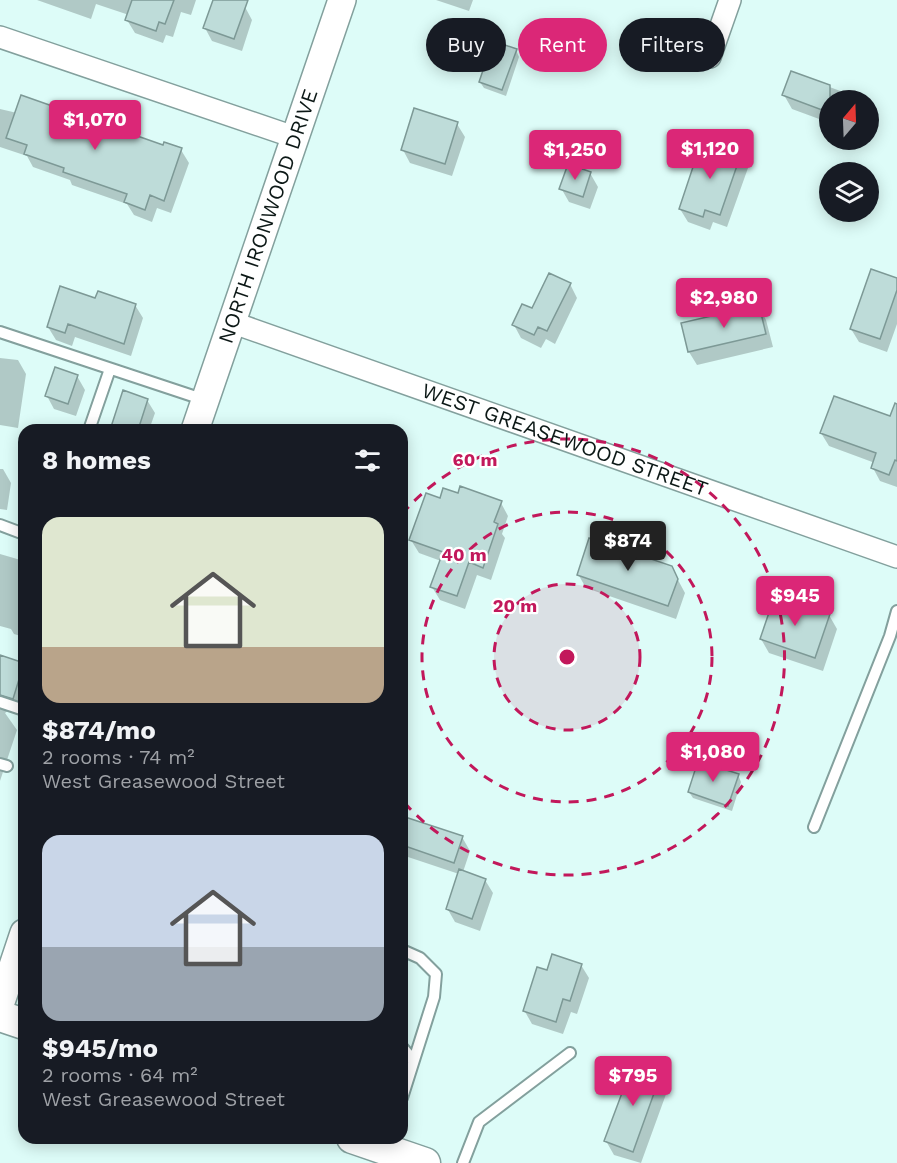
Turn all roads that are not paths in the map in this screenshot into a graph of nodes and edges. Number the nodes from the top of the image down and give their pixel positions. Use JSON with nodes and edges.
{"nodes":[{"id":1,"x":342,"y":0,"type":"edge"},
{"id":2,"x":730,"y":0,"type":"edge"},
{"id":3,"x":724,"y":18,"type":"edge"},
{"id":4,"x":0,"y":37,"type":"edge"},
{"id":5,"x":294,"y":137,"type":"junction"},
{"id":6,"x":231,"y":322,"type":"junction"},
{"id":7,"x":0,"y":332,"type":"edge"},
{"id":8,"x":110,"y":369,"type":"junction"},
{"id":9,"x":205,"y":400,"type":"junction"},
{"id":10,"x":91,"y":424,"type":"edge"},
{"id":11,"x":197,"y":424,"type":"edge"},
{"id":12,"x":0,"y":525,"type":"edge"},
{"id":13,"x":18,"y":532,"type":"edge"},
{"id":14,"x":897,"y":557,"type":"edge"},
{"id":15,"x":897,"y":611,"type":"edge"},
{"id":16,"x":0,"y":702,"type":"edge"},
{"id":17,"x":18,"y":708,"type":"edge"},
{"id":18,"x":814,"y":827,"type":"dead end"},
{"id":19,"x":18,"y":951,"type":"edge"},
{"id":20,"x":408,"y":953,"type":"edge"},
{"id":21,"x":0,"y":1005,"type":"edge"},
{"id":22,"x":0,"y":1016,"type":"edge"},
{"id":23,"x":18,"y":1022,"type":"edge"},
{"id":24,"x":570,"y":1053,"type":"dead end"},
{"id":25,"x":408,"y":1054,"type":"edge"},
{"id":26,"x":413,"y":1060,"type":"junction"},
{"id":27,"x":408,"y":1077,"type":"edge"},
{"id":28,"x":388,"y":1144,"type":"edge"},
{"id":29,"x":426,"y":1163,"type":"edge"},
{"id":30,"x":463,"y":1163,"type":"edge"}],
"edges":[{"from":1,"to":5,"type":"street","name":"NORTH IRONWOOD DRIVE"},
{"from":2,"to":3,"type":"street"},
{"from":4,"to":5,"type":"street"},
{"from":5,"to":6,"type":"street","name":"NORTH IRONWOOD DRIVE"},
{"from":6,"to":9,"type":"street","name":"NORTH IRONWOOD DRIVE"},
{"from":6,"to":14,"type":"street","name":"WEST GREASEWOOD STREET"},
{"from":7,"to":8,"type":"lane"},
{"from":8,"to":9,"type":"lane"},
{"from":8,"to":10,"type":"lane"},
{"from":9,"to":11,"type":"street","name":"NORTH IRONWOOD DRIVE"},
{"from":12,"to":13,"type":"lane"},
{"from":15,"to":18,"type":"lane"},
{"from":16,"to":17,"type":"lane"},
{"from":19,"to":21,"type":"street"},
{"from":20,"to":26,"type":"lane"},
{"from":22,"to":23,"type":"main road"},
{"from":24,"to":30,"type":"lane"},
{"from":25,"to":26,"type":"lane"},
{"from":26,"to":27,"type":"lane"},
{"from":28,"to":29,"type":"main road"}]}
